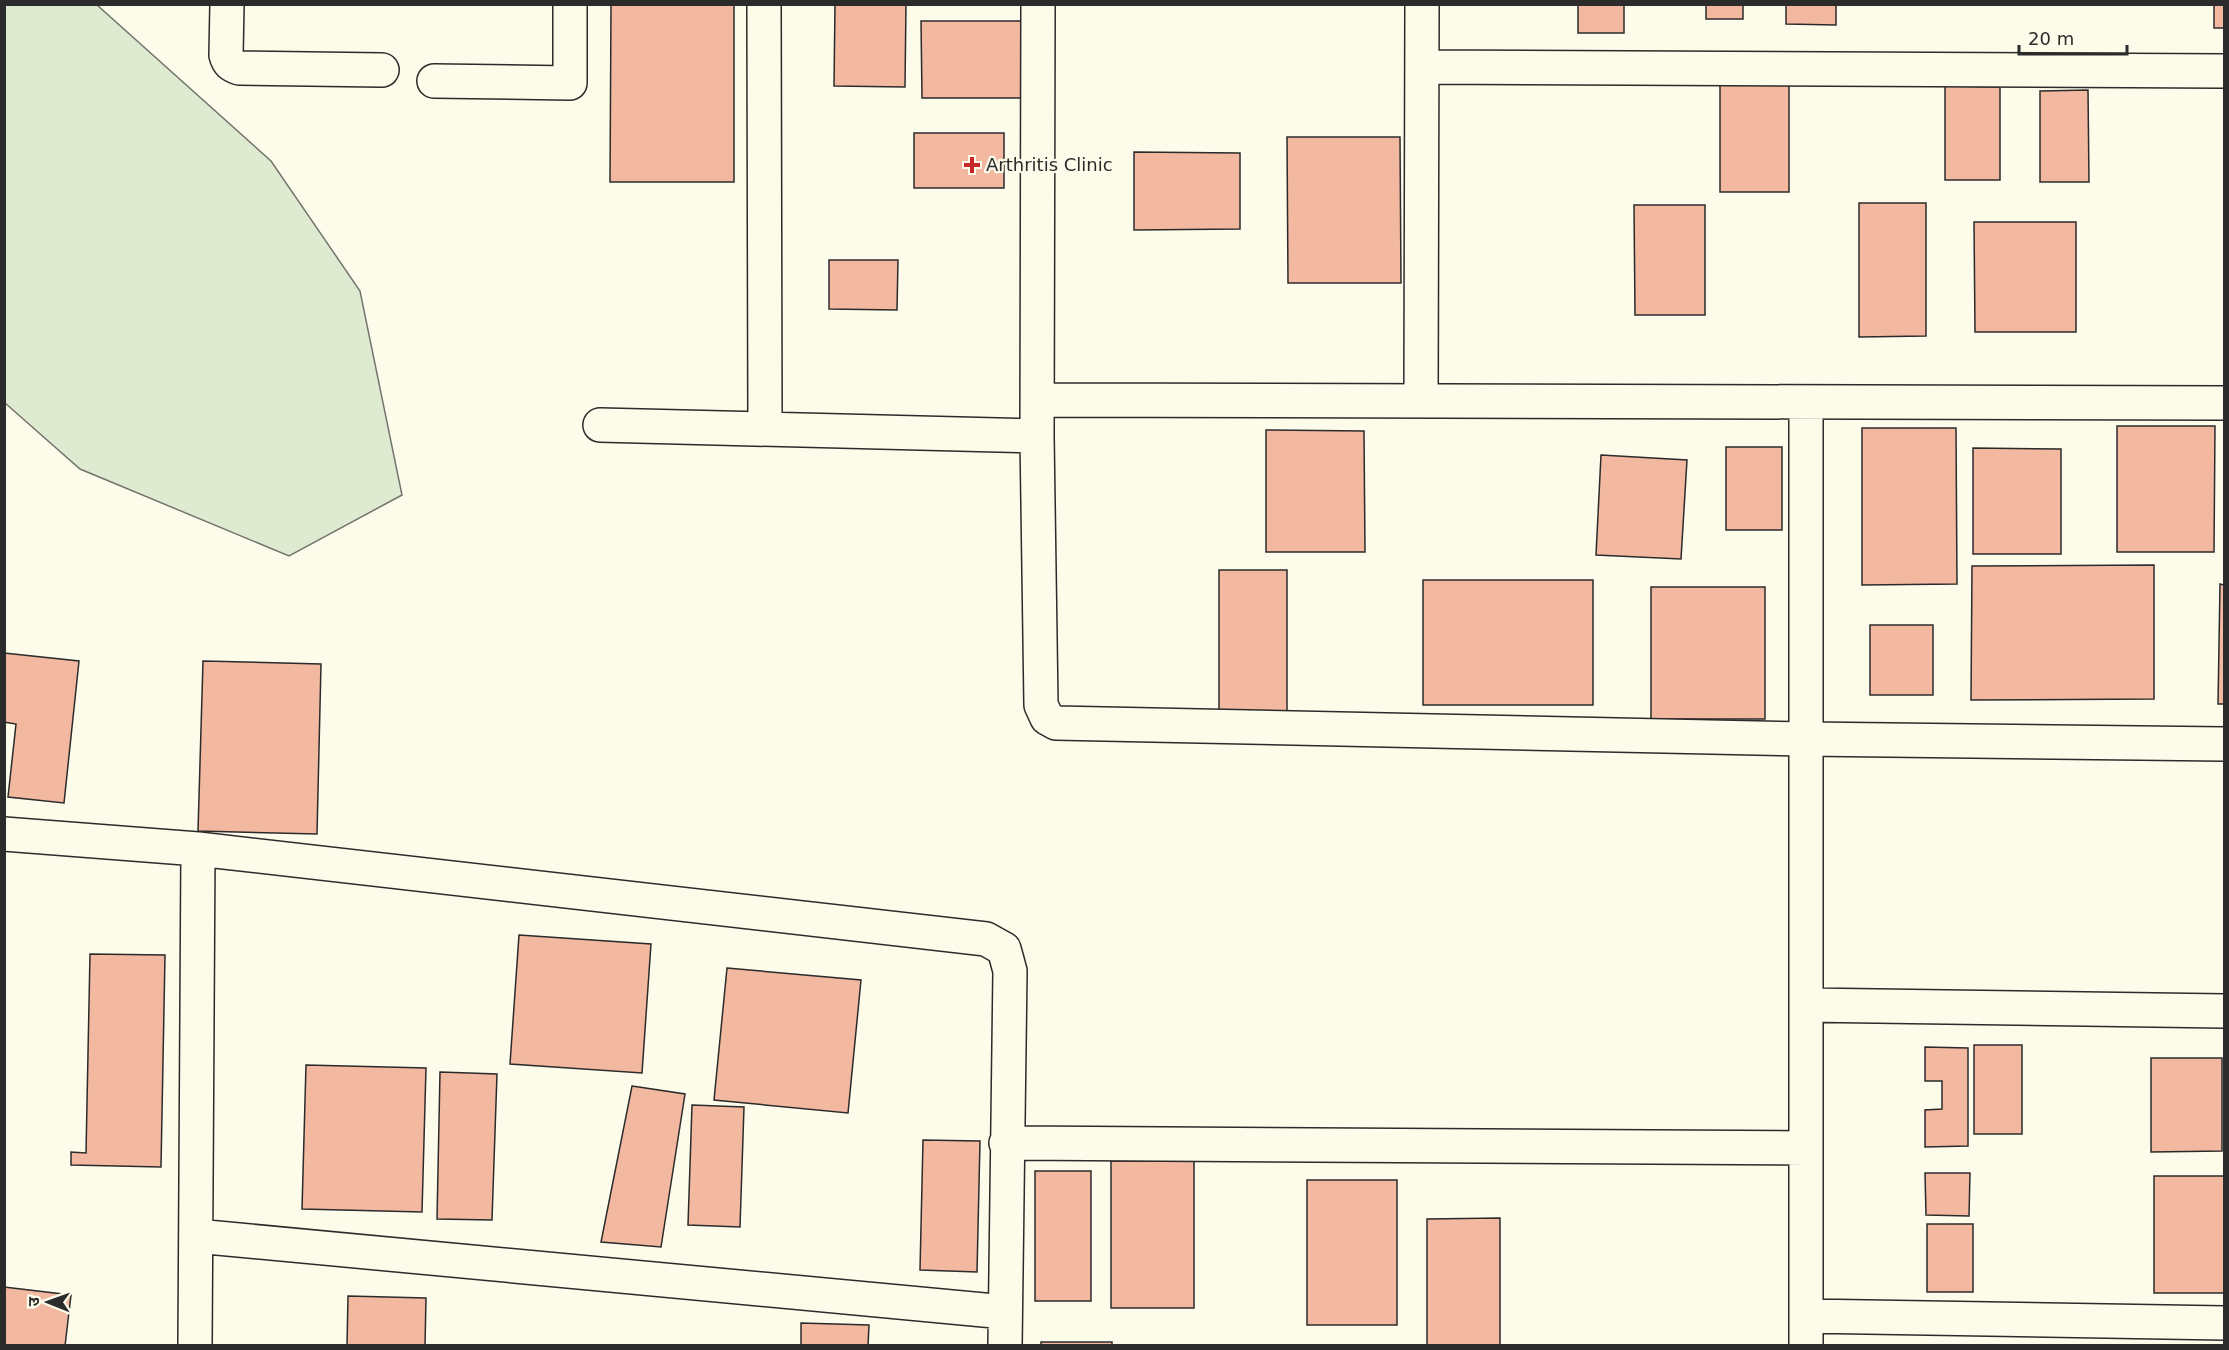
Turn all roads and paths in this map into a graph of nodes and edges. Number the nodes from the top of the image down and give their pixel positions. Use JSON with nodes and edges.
{"nodes":[{"id":1,"x":226,"y":4,"type":"edge"},
{"id":2,"x":570,"y":4,"type":"edge"},
{"id":3,"x":764,"y":4,"type":"edge"},
{"id":4,"x":1038,"y":4,"type":"edge"},
{"id":5,"x":1422,"y":4,"type":"edge"},
{"id":6,"x":1422,"y":67,"type":"junction"},
{"id":7,"x":382,"y":70,"type":"dead end"},
{"id":8,"x":2224,"y":71,"type":"edge"},
{"id":9,"x":434,"y":81,"type":"dead end"},
{"id":10,"x":1038,"y":400,"type":"junction"},
{"id":11,"x":1421,"y":400,"type":"junction"},
{"id":12,"x":1806,"y":402,"type":"junction"},
{"id":13,"x":2224,"y":403,"type":"edge"},
{"id":14,"x":600,"y":425,"type":"dead end"},
{"id":15,"x":765,"y":429,"type":"junction"},
{"id":16,"x":1037,"y":436,"type":"junction"},
{"id":17,"x":1806,"y":739,"type":"junction"},
{"id":18,"x":2224,"y":744,"type":"edge"},
{"id":19,"x":4,"y":834,"type":"edge"},
{"id":20,"x":198,"y":849,"type":"junction"},
{"id":21,"x":1806,"y":1005,"type":"junction"},
{"id":22,"x":2224,"y":1011,"type":"edge"},
{"id":23,"x":1006,"y":1143,"type":"junction"},
{"id":24,"x":1806,"y":1148,"type":"junction"},
{"id":25,"x":196,"y":1236,"type":"junction"},
{"id":26,"x":1005,"y":1312,"type":"junction"},
{"id":27,"x":2224,"y":1323,"type":"edge"},
{"id":28,"x":1806,"y":1331,"type":"edge"},
{"id":29,"x":195,"y":1346,"type":"edge"},
{"id":30,"x":1005,"y":1346,"type":"edge"}],
"edges":[{"from":1,"to":7,"type":"street"},
{"from":2,"to":9,"type":"street"},
{"from":3,"to":15,"type":"street"},
{"from":4,"to":10,"type":"street"},
{"from":5,"to":6,"type":"street"},
{"from":6,"to":8,"type":"street"},
{"from":6,"to":11,"type":"street"},
{"from":10,"to":11,"type":"street"},
{"from":10,"to":16,"type":"street"},
{"from":11,"to":12,"type":"street"},
{"from":12,"to":13,"type":"street"},
{"from":12,"to":17,"type":"street"},
{"from":14,"to":15,"type":"street"},
{"from":15,"to":16,"type":"street"},
{"from":16,"to":17,"type":"street"},
{"from":17,"to":18,"type":"street"},
{"from":17,"to":21,"type":"street"},
{"from":19,"to":20,"type":"street"},
{"from":20,"to":23,"type":"street"},
{"from":20,"to":25,"type":"street"},
{"from":21,"to":22,"type":"street"},
{"from":21,"to":24,"type":"street"},
{"from":23,"to":24,"type":"street"},
{"from":23,"to":26,"type":"street"},
{"from":24,"to":28,"type":"street"},
{"from":25,"to":26,"type":"street"},
{"from":25,"to":29,"type":"street"},
{"from":26,"to":30,"type":"street"},
{"from":27,"to":28,"type":"street"}]}
